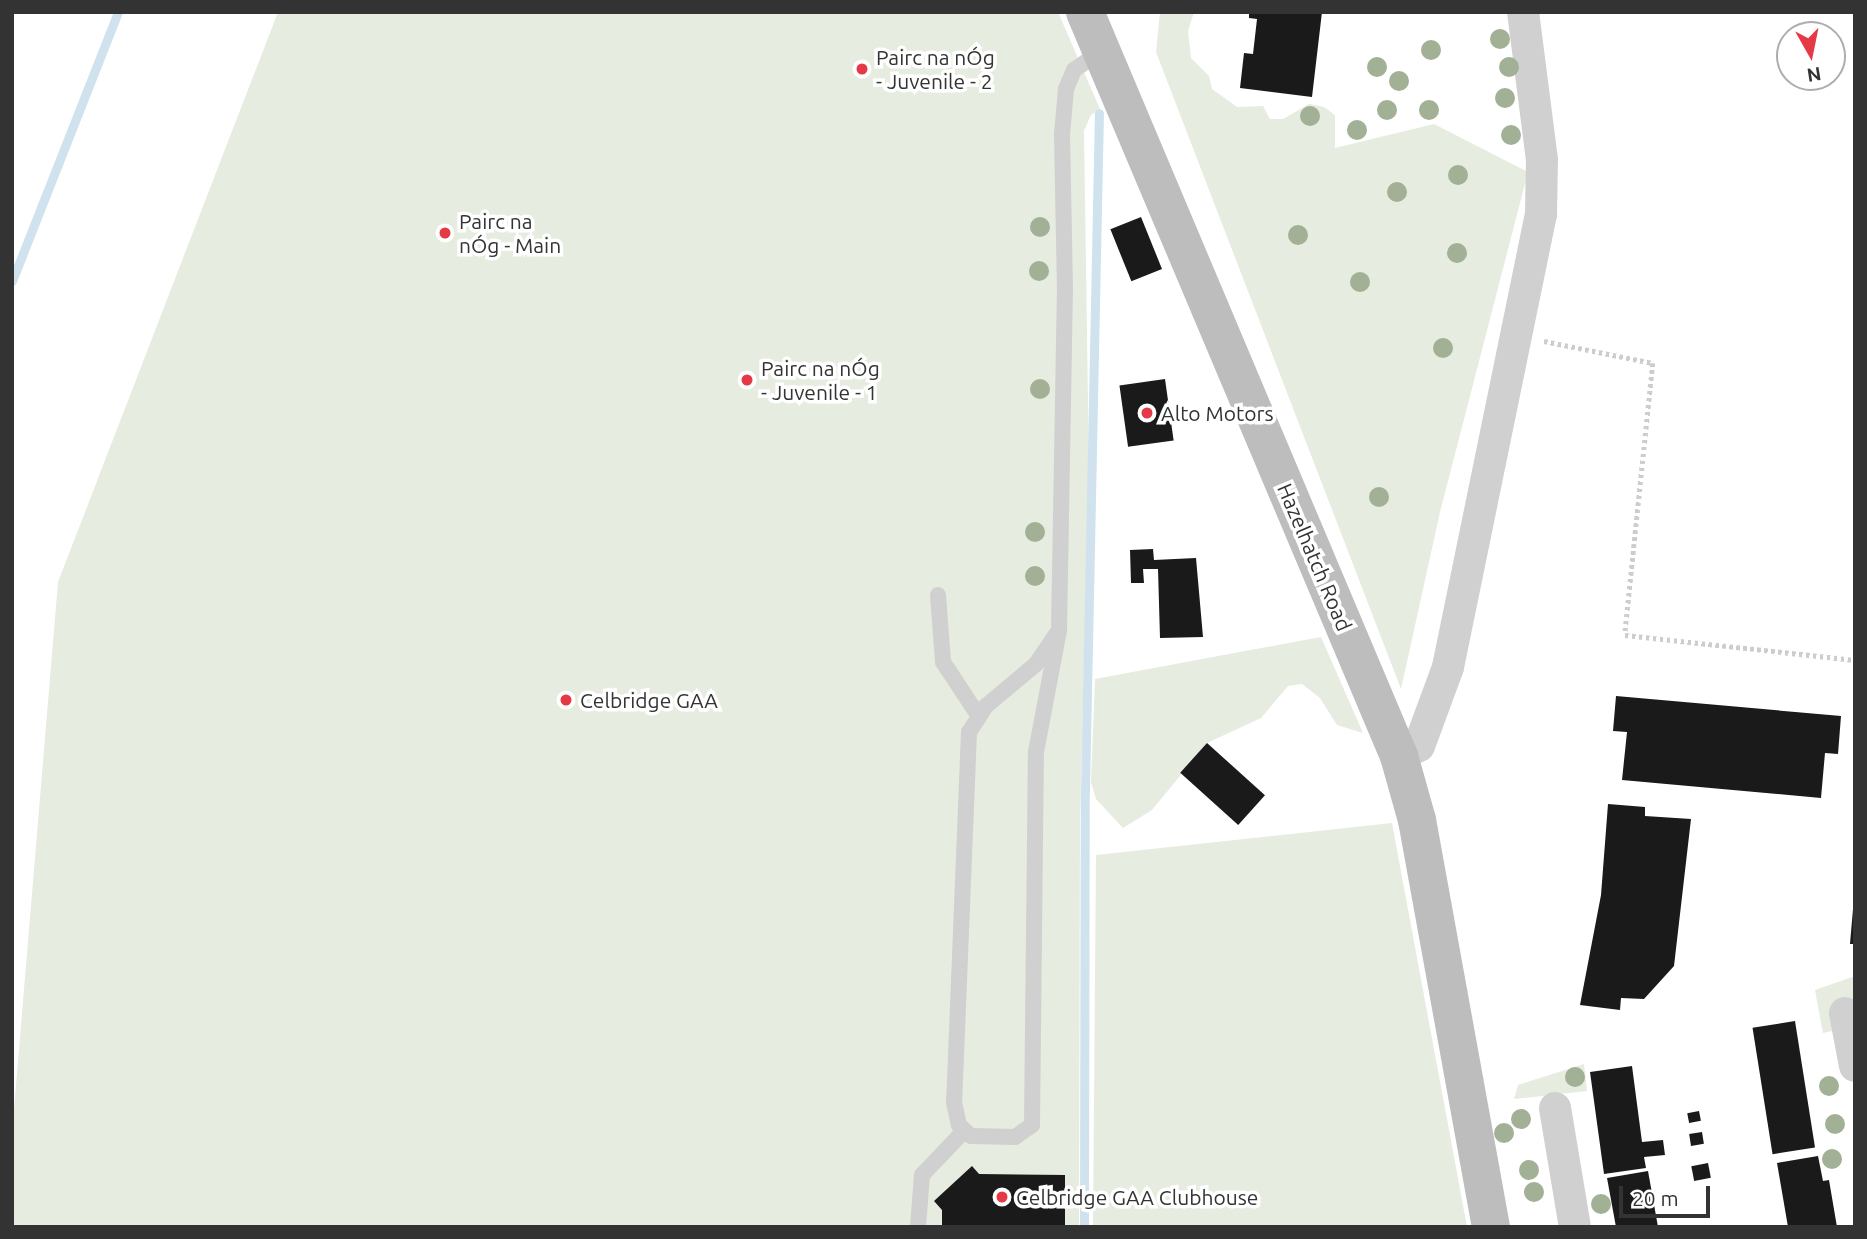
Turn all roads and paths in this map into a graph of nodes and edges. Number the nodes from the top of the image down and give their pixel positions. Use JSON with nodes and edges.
{"nodes":[{"id":1,"x":1085,"y":12,"type":"edge"},
{"id":2,"x":1523,"y":12,"type":"edge"},
{"id":3,"x":1101,"y":51,"type":"junction"},
{"id":4,"x":1516,"y":335,"type":"junction"},
{"id":5,"x":938,"y":595,"type":"dead end"},
{"id":6,"x":1059,"y":630,"type":"junction"},
{"id":7,"x":1855,"y":660,"type":"edge"},
{"id":8,"x":978,"y":715,"type":"junction"},
{"id":9,"x":1399,"y":756,"type":"junction"},
{"id":10,"x":1845,"y":1013,"type":"dead end"},
{"id":11,"x":1855,"y":1066,"type":"edge"},
{"id":12,"x":1555,"y":1108,"type":"dead end"},
{"id":13,"x":964,"y":1131,"type":"junction"},
{"id":14,"x":918,"y":1227,"type":"edge"},
{"id":15,"x":1491,"y":1227,"type":"edge"},
{"id":16,"x":1576,"y":1227,"type":"edge"}],
"edges":[{"from":1,"to":3,"type":"main road","name":"Hazelhatch Road"},
{"from":2,"to":4,"type":"street"},
{"from":3,"to":6,"type":"lane"},
{"from":3,"to":9,"type":"main road","name":"Hazelhatch Road"},
{"from":4,"to":7,"type":"path"},
{"from":4,"to":9,"type":"street"},
{"from":5,"to":8,"type":"lane"},
{"from":6,"to":8,"type":"lane"},
{"from":6,"to":13,"type":"lane"},
{"from":8,"to":13,"type":"lane"},
{"from":9,"to":15,"type":"main road","name":"Hazelhatch Road"},
{"from":10,"to":11,"type":"street"},
{"from":12,"to":16,"type":"street"},
{"from":13,"to":14,"type":"lane"}]}
